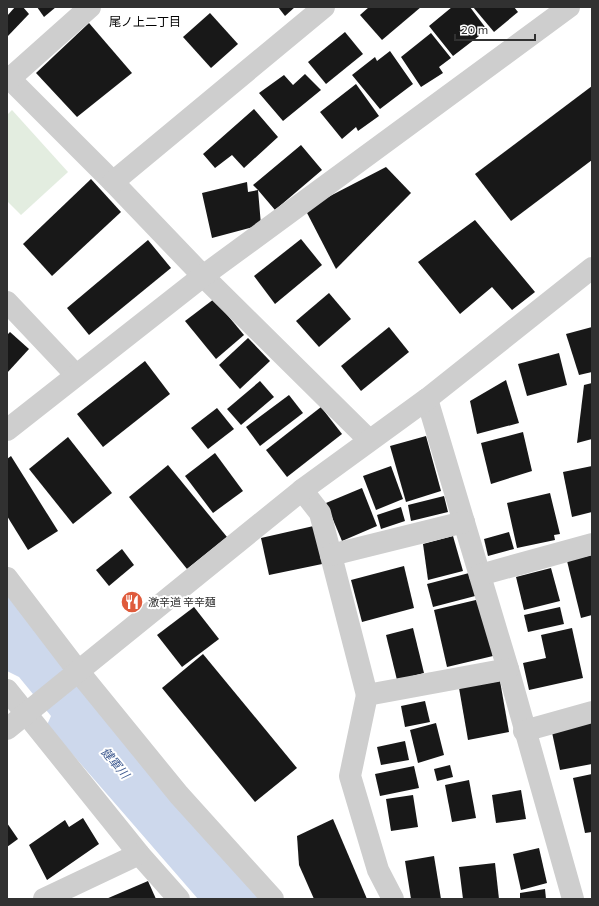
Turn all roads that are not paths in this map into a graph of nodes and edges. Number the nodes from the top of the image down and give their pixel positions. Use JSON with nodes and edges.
{"nodes":[{"id":1,"x":90,"y":7,"type":"edge"},
{"id":2,"x":324,"y":7,"type":"edge"},
{"id":3,"x":568,"y":7,"type":"edge"},
{"id":4,"x":8,"y":78,"type":"edge"},
{"id":5,"x":113,"y":182,"type":"junction"},
{"id":6,"x":592,"y":268,"type":"edge"},
{"id":7,"x":203,"y":276,"type":"junction"},
{"id":8,"x":7,"y":302,"type":"edge"},
{"id":9,"x":76,"y":375,"type":"junction"},
{"id":10,"x":427,"y":398,"type":"junction"},
{"id":11,"x":7,"y":430,"type":"edge"},
{"id":12,"x":369,"y":440,"type":"junction"},
{"id":13,"x":302,"y":490,"type":"junction"},
{"id":14,"x":464,"y":522,"type":"junction"},
{"id":15,"x":592,"y":544,"type":"edge"},
{"id":16,"x":331,"y":555,"type":"junction"},
{"id":17,"x":480,"y":574,"type":"junction"},
{"id":18,"x":7,"y":578,"type":"edge"},
{"id":19,"x":508,"y":669,"type":"junction"},
{"id":20,"x":78,"y":671,"type":"junction"},
{"id":21,"x":7,"y":690,"type":"edge"},
{"id":22,"x":367,"y":695,"type":"junction"},
{"id":23,"x":592,"y":712,"type":"edge"},
{"id":24,"x":25,"y":715,"type":"junction"},
{"id":25,"x":7,"y":729,"type":"edge"},
{"id":26,"x":524,"y":731,"type":"junction"},
{"id":27,"x":139,"y":854,"type":"junction"},
{"id":28,"x":44,"y":899,"type":"edge"},
{"id":29,"x":178,"y":899,"type":"edge"},
{"id":30,"x":273,"y":899,"type":"edge"},
{"id":31,"x":393,"y":899,"type":"edge"},
{"id":32,"x":573,"y":899,"type":"edge"}],
"edges":[{"from":1,"to":4,"type":"street"},
{"from":2,"to":5,"type":"street"},
{"from":3,"to":7,"type":"street"},
{"from":4,"to":5,"type":"street"},
{"from":5,"to":7,"type":"street"},
{"from":6,"to":10,"type":"street"},
{"from":7,"to":9,"type":"street"},
{"from":7,"to":12,"type":"street"},
{"from":8,"to":9,"type":"street"},
{"from":9,"to":11,"type":"street"},
{"from":10,"to":12,"type":"street"},
{"from":10,"to":14,"type":"street"},
{"from":12,"to":13,"type":"street"},
{"from":13,"to":16,"type":"street"},
{"from":13,"to":20,"type":"street"},
{"from":14,"to":16,"type":"street"},
{"from":14,"to":17,"type":"street"},
{"from":15,"to":17,"type":"street"},
{"from":16,"to":22,"type":"street"},
{"from":17,"to":19,"type":"street"},
{"from":18,"to":20,"type":"street"},
{"from":19,"to":22,"type":"street"},
{"from":19,"to":26,"type":"street"},
{"from":20,"to":24,"type":"street"},
{"from":20,"to":30,"type":"street"},
{"from":21,"to":24,"type":"street"},
{"from":22,"to":31,"type":"street"},
{"from":23,"to":26,"type":"street"},
{"from":24,"to":25,"type":"street"},
{"from":24,"to":27,"type":"street"},
{"from":26,"to":32,"type":"street"},
{"from":27,"to":28,"type":"street"},
{"from":27,"to":29,"type":"street"}]}
